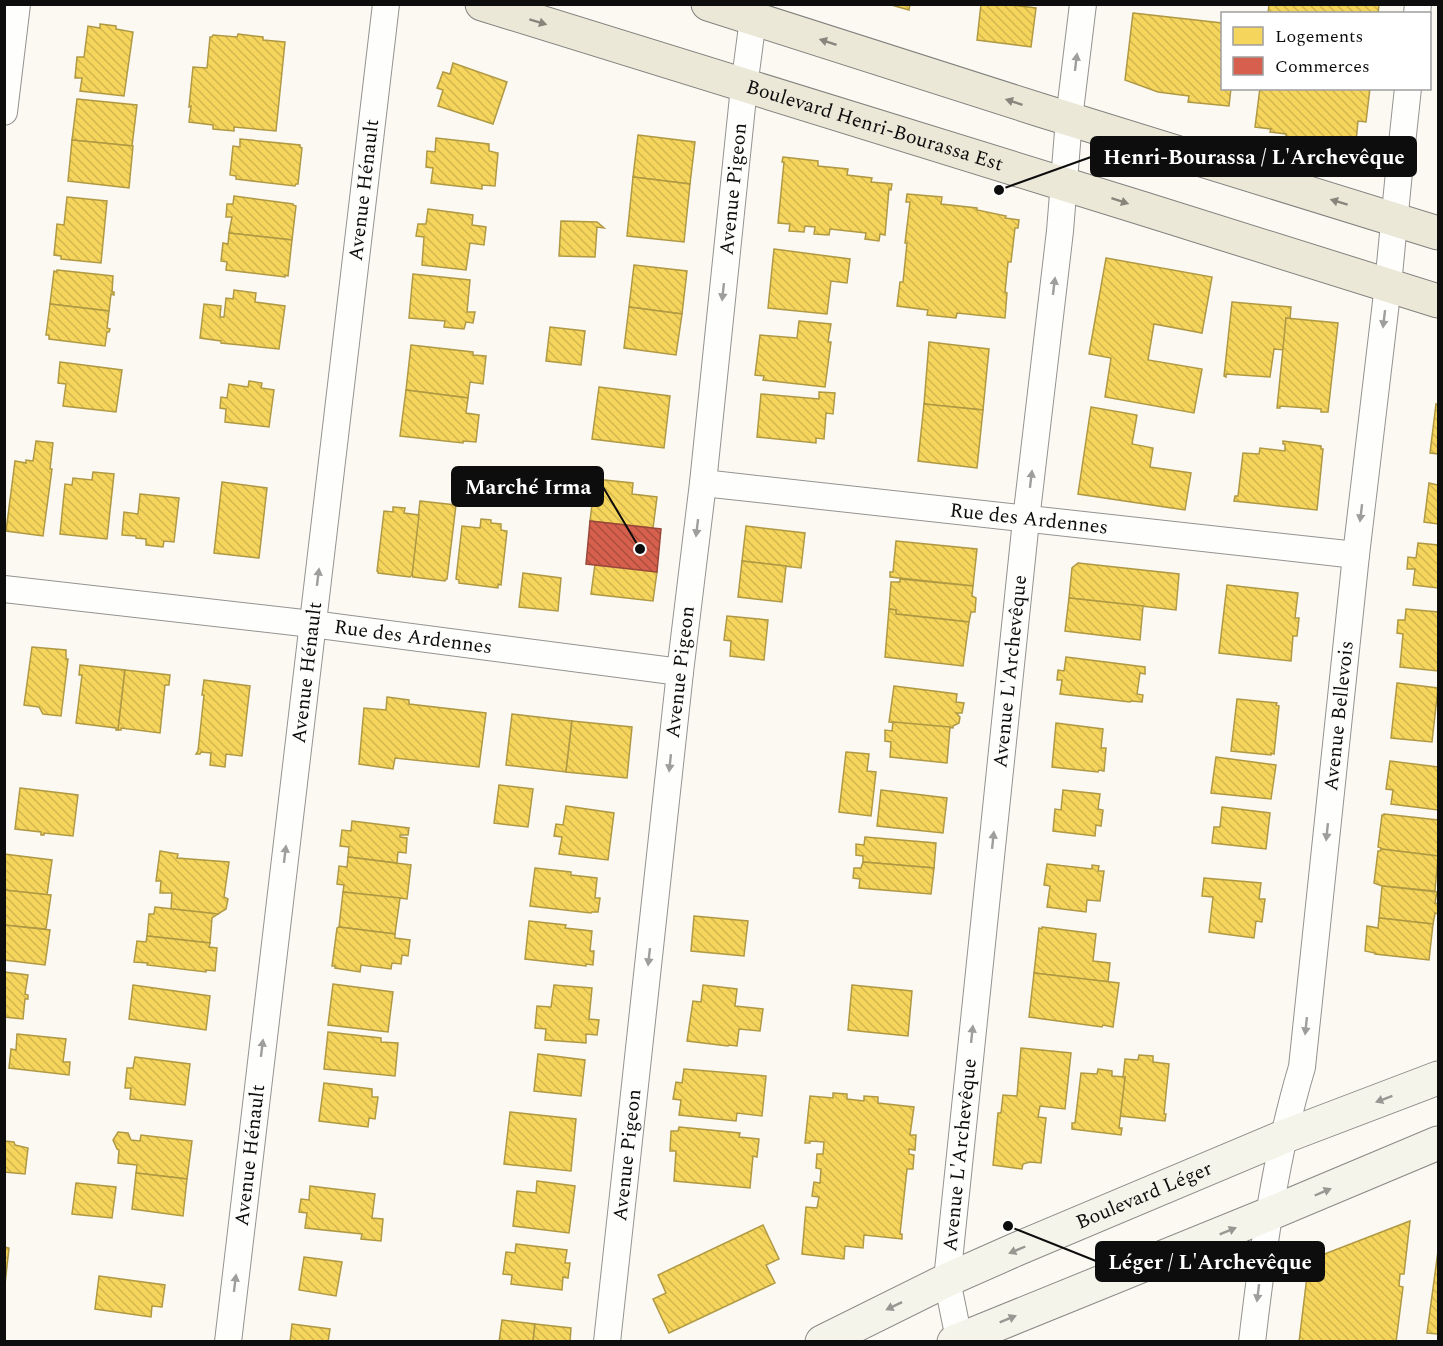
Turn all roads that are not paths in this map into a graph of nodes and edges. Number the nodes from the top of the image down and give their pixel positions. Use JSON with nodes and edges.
{"nodes":[{"id":1,"x":17,"y":4,"type":"edge"},
{"id":2,"x":386,"y":4,"type":"edge"},
{"id":3,"x":482,"y":4,"type":"edge"},
{"id":4,"x":708,"y":4,"type":"edge"},
{"id":5,"x":1083,"y":4,"type":"edge"},
{"id":6,"x":754,"y":11,"type":"edge"},
{"id":7,"x":744,"y":87,"type":"junction"},
{"id":8,"x":1408,"y":90,"type":"edge"},
{"id":9,"x":4,"y":112,"type":"edge"},
{"id":10,"x":1069,"y":119,"type":"junction"},
{"id":11,"x":1065,"y":183,"type":"junction"},
{"id":12,"x":1395,"y":219,"type":"junction"},
{"id":13,"x":1438,"y":233,"type":"edge"},
{"id":14,"x":1388,"y":285,"type":"junction"},
{"id":15,"x":1438,"y":301,"type":"edge"},
{"id":16,"x":703,"y":483,"type":"junction"},
{"id":17,"x":1026,"y":520,"type":"junction"},
{"id":18,"x":1356,"y":555,"type":"junction"},
{"id":19,"x":4,"y":589,"type":"edge"},
{"id":20,"x":312,"y":624,"type":"junction"},
{"id":21,"x":680,"y":672,"type":"junction"},
{"id":22,"x":1438,"y":1078,"type":"edge"},
{"id":23,"x":1283,"y":1137,"type":"junction"},
{"id":24,"x":1438,"y":1143,"type":"edge"},
{"id":25,"x":1269,"y":1214,"type":"junction"},
{"id":26,"x":946,"y":1280,"type":"junction"},
{"id":27,"x":957,"y":1340,"type":"edge"},
{"id":28,"x":228,"y":1341,"type":"edge"},
{"id":29,"x":607,"y":1341,"type":"edge"},
{"id":30,"x":824,"y":1341,"type":"edge"},
{"id":31,"x":1252,"y":1341,"type":"edge"}],
"edges":[{"from":1,"to":9,"type":"street"},
{"from":20,"to":2,"type":"street","name":"Avenue Hénault","one_way":true},
{"from":3,"to":7,"type":"main road","name":"Boulevard Henri-Bourassa Est","one_way":true},
{"from":4,"to":6,"type":"main road"},
{"from":10,"to":5,"type":"street","name":"Avenue L'Archevêque","one_way":true},
{"from":6,"to":7,"type":"street","name":"Avenue Pigeon"},
{"from":10,"to":6,"type":"main road","one_way":true},
{"from":7,"to":11,"type":"main road","name":"Boulevard Henri-Bourassa Est"},
{"from":7,"to":16,"type":"street","name":"Avenue Pigeon","one_way":true},
{"from":8,"to":12,"type":"street","name":"Avenue Bellevois"},
{"from":10,"to":11,"type":"street","name":"Avenue L'Archevêque"},
{"from":12,"to":10,"type":"main road","one_way":true},
{"from":11,"to":14,"type":"main road","name":"Boulevard Henri-Bourassa Est","one_way":true},
{"from":17,"to":11,"type":"street","name":"Avenue L'Archevêque","one_way":true},
{"from":12,"to":13,"type":"main road"},
{"from":12,"to":14,"type":"street","name":"Avenue Bellevois"},
{"from":14,"to":15,"type":"main road","name":"Boulevard Henri-Bourassa Est"},
{"from":14,"to":18,"type":"street","name":"Avenue Bellevois","one_way":true},
{"from":16,"to":17,"type":"street","name":"Rue des Ardennes"},
{"from":16,"to":21,"type":"street","name":"Avenue Pigeon","one_way":true},
{"from":17,"to":18,"type":"street","name":"Rue des Ardennes"},
{"from":26,"to":17,"type":"street","name":"Avenue L'Archevêque","one_way":true},
{"from":18,"to":23,"type":"street","name":"Avenue Bellevois","one_way":true},
{"from":19,"to":20,"type":"street","name":"Rue des Ardennes"},
{"from":20,"to":21,"type":"street","name":"Rue des Ardennes"},
{"from":28,"to":20,"type":"street","name":"Avenue Hénault","one_way":true},
{"from":21,"to":29,"type":"street","name":"Avenue Pigeon","one_way":true},
{"from":22,"to":23,"type":"main road","name":"Boulevard Léger","one_way":true},
{"from":23,"to":25,"type":"street","name":"Avenue Bellevois"},
{"from":23,"to":26,"type":"main road","name":"Boulevard Léger","one_way":true},
{"from":25,"to":24,"type":"main road","one_way":true},
{"from":27,"to":25,"type":"main road","one_way":true},
{"from":25,"to":31,"type":"street","name":"Avenue Bellevois","one_way":true},
{"from":26,"to":27,"type":"street","name":"Avenue L'Archevêque"},
{"from":26,"to":30,"type":"main road","name":"Boulevard Léger","one_way":true}]}
